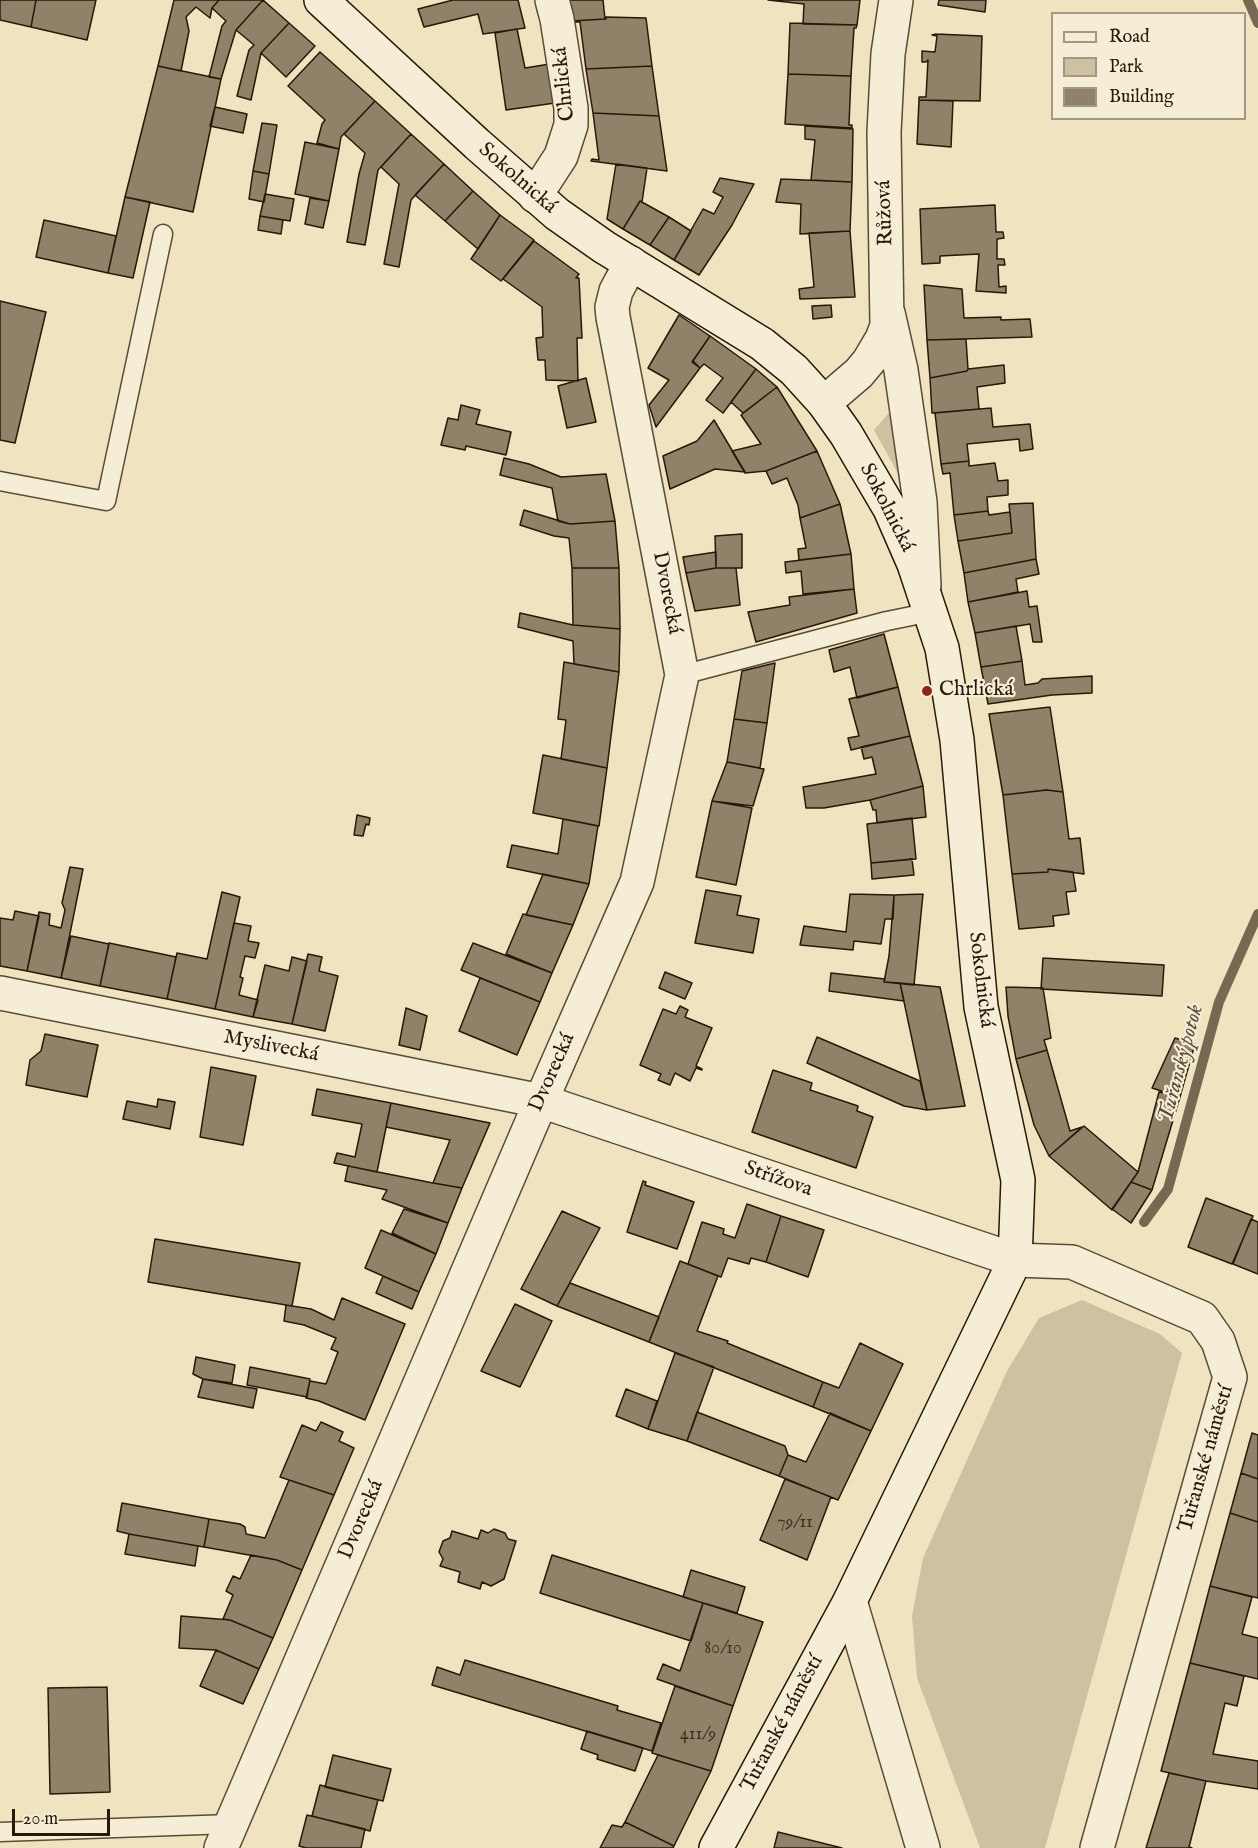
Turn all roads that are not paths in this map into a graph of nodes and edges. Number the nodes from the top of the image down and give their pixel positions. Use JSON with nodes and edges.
{"nodes":[{"id":1,"x":321,"y":0,"type":"edge"},
{"id":2,"x":552,"y":0,"type":"edge"},
{"id":3,"x":896,"y":0,"type":"edge"},
{"id":4,"x":535,"y":196,"type":"junction"},
{"id":5,"x":163,"y":234,"type":"dead end"},
{"id":6,"x":631,"y":263,"type":"junction"},
{"id":7,"x":888,"y":312,"type":"junction"},
{"id":8,"x":824,"y":403,"type":"junction"},
{"id":9,"x":0,"y":481,"type":"edge"},
{"id":10,"x":928,"y":602,"type":"junction"},
{"id":11,"x":682,"y":675,"type":"junction"},
{"id":12,"x":0,"y":993,"type":"edge"},
{"id":13,"x":541,"y":1101,"type":"junction"},
{"id":14,"x":1015,"y":1260,"type":"junction"},
{"id":15,"x":850,"y":1601,"type":"junction"},
{"id":16,"x":0,"y":1832,"type":"edge"},
{"id":17,"x":226,"y":1836,"type":"edge"},
{"id":18,"x":52,"y":1839,"type":"edge"},
{"id":19,"x":716,"y":1848,"type":"edge"},
{"id":20,"x":923,"y":1848,"type":"edge"},
{"id":21,"x":1097,"y":1848,"type":"edge"}],
"edges":[{"from":1,"to":4,"type":"street","name":"Sokolnická"},
{"from":2,"to":4,"type":"street","name":"Chrlická"},
{"from":3,"to":7,"type":"street","name":"Růžová"},
{"from":4,"to":6,"type":"street","name":"Sokolnická"},
{"from":5,"to":9,"type":"lane"},
{"from":6,"to":8,"type":"street","name":"Sokolnická"},
{"from":6,"to":11,"type":"street","name":"Dvorecká"},
{"from":7,"to":8,"type":"street","name":"Růžová"},
{"from":7,"to":10,"type":"street"},
{"from":8,"to":10,"type":"street","name":"Sokolnická"},
{"from":10,"to":11,"type":"lane"},
{"from":10,"to":14,"type":"street","name":"Sokolnická"},
{"from":11,"to":13,"type":"street","name":"Dvorecká"},
{"from":12,"to":13,"type":"street","name":"Myslivecká"},
{"from":13,"to":14,"type":"street","name":"Střížova"},
{"from":13,"to":17,"type":"street","name":"Dvorecká"},
{"from":14,"to":15,"type":"street","name":"Tuřanské náměstí"},
{"from":14,"to":21,"type":"street","name":"Tuřanské náměstí"},
{"from":15,"to":19,"type":"street","name":"Tuřanské náměstí"},
{"from":15,"to":20,"type":"street"},
{"from":16,"to":18,"type":"lane"},
{"from":17,"to":18,"type":"lane"}]}
